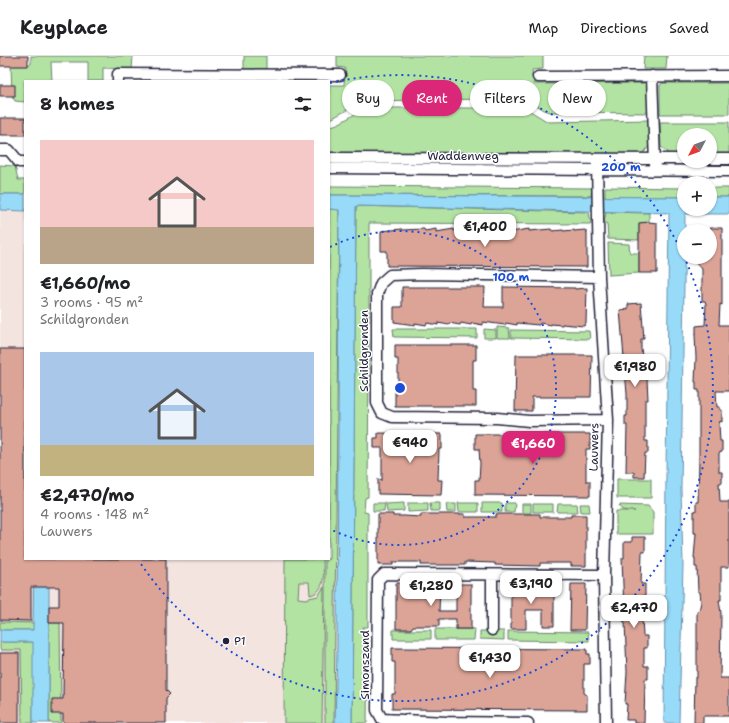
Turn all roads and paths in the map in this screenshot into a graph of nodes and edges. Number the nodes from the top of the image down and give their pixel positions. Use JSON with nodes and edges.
{"nodes":[{"id":1,"x":340,"y":75,"type":"dead end"},
{"id":2,"x":652,"y":76,"type":"junction"},
{"id":3,"x":729,"y":76,"type":"edge"},
{"id":4,"x":538,"y":77,"type":"dead end"},
{"id":5,"x":118,"y":80,"type":"edge"},
{"id":6,"x":0,"y":150,"type":"edge"},
{"id":7,"x":330,"y":158,"type":"edge"},
{"id":8,"x":655,"y":158,"type":"junction"},
{"id":9,"x":677,"y":159,"type":"edge"},
{"id":10,"x":717,"y":159,"type":"edge"},
{"id":11,"x":729,"y":159,"type":"edge"},
{"id":12,"x":596,"y":160,"type":"junction"},
{"id":13,"x":24,"y":162,"type":"edge"},
{"id":14,"x":330,"y":168,"type":"edge"},
{"id":15,"x":596,"y":171,"type":"junction"},
{"id":16,"x":654,"y":171,"type":"junction"},
{"id":17,"x":729,"y":171,"type":"edge"},
{"id":18,"x":599,"y":277,"type":"junction"},
{"id":19,"x":608,"y":420,"type":"junction"},
{"id":20,"x":492,"y":575,"type":"junction"},
{"id":21,"x":604,"y":575,"type":"junction"},
{"id":22,"x":492,"y":630,"type":"dead end"},
{"id":23,"x":528,"y":723,"type":"edge"},
{"id":24,"x":606,"y":723,"type":"edge"}],
"edges":[{"from":1,"to":5,"type":"street"},
{"from":2,"to":3,"type":"street"},
{"from":2,"to":4,"type":"street"},
{"from":2,"to":8,"type":"street"},
{"from":6,"to":13,"type":"street"},
{"from":7,"to":12,"type":"street","name":"Waddenweg"},
{"from":8,"to":9,"type":"street","name":"Waddenweg"},
{"from":8,"to":12,"type":"street","name":"Waddenweg"},
{"from":8,"to":16,"type":"street"},
{"from":10,"to":11,"type":"street"},
{"from":12,"to":15,"type":"street"},
{"from":14,"to":15,"type":"street","name":"Waddenweg"},
{"from":15,"to":16,"type":"street","name":"Waddenweg"},
{"from":15,"to":18,"type":"street","name":"Lauwers"},
{"from":16,"to":17,"type":"street","name":"Waddenweg"},
{"from":18,"to":19,"type":"street","name":"Lauwers"},
{"from":18,"to":19,"type":"street","name":"Schildgronden"},
{"from":19,"to":21,"type":"street","name":"Lauwers"},
{"from":20,"to":21,"type":"street","name":"Simonszand"},
{"from":20,"to":22,"type":"street"},
{"from":20,"to":23,"type":"street","name":"Simonszand"},
{"from":21,"to":24,"type":"street","name":"Lauwers"}]}
